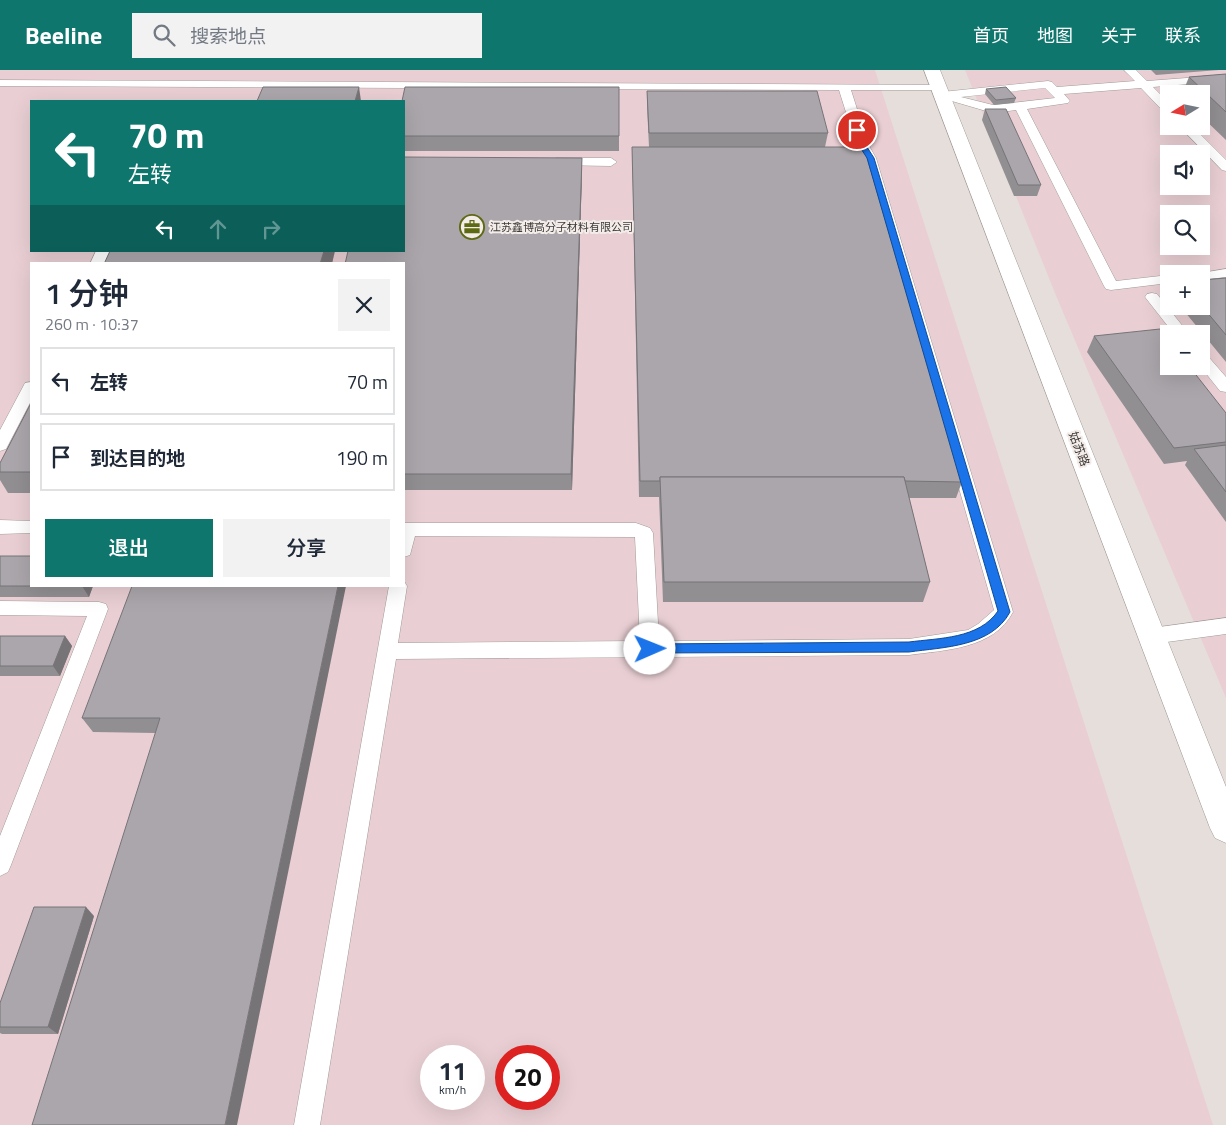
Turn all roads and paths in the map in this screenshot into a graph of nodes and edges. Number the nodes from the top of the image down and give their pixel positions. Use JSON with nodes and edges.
{"nodes":[{"id":1,"x":25,"y":70,"type":"edge"},
{"id":2,"x":128,"y":70,"type":"edge"},
{"id":3,"x":278,"y":70,"type":"edge"},
{"id":4,"x":408,"y":70,"type":"edge"},
{"id":5,"x":543,"y":70,"type":"edge"},
{"id":6,"x":1130,"y":70,"type":"edge"},
{"id":7,"x":1226,"y":78,"type":"edge"},
{"id":8,"x":0,"y":83,"type":"edge"},
{"id":9,"x":16,"y":83,"type":"junction"},
{"id":10,"x":120,"y":83,"type":"junction"},
{"id":11,"x":272,"y":84,"type":"junction"},
{"id":12,"x":404,"y":84,"type":"junction"},
{"id":13,"x":937,"y":84,"type":"edge"},
{"id":14,"x":1144,"y":84,"type":"junction"},
{"id":15,"x":542,"y":85,"type":"junction"},
{"id":16,"x":844,"y":86,"type":"junction"},
{"id":17,"x":1054,"y":91,"type":"junction"},
{"id":18,"x":1160,"y":101,"type":"edge"},
{"id":19,"x":1020,"y":106,"type":"junction"},
{"id":20,"x":1194,"y":135,"type":"edge"},
{"id":21,"x":542,"y":162,"type":"edge"},
{"id":22,"x":611,"y":162,"type":"dead end"},
{"id":23,"x":1226,"y":167,"type":"edge"},
{"id":24,"x":1226,"y":273,"type":"edge"},
{"id":25,"x":1210,"y":275,"type":"edge"},
{"id":26,"x":1160,"y":280,"type":"edge"},
{"id":27,"x":1152,"y":297,"type":"dead end"},
{"id":28,"x":1175,"y":325,"type":"edge"},
{"id":29,"x":1210,"y":368,"type":"edge"},
{"id":30,"x":1226,"y":387,"type":"edge"},
{"id":31,"x":30,"y":388,"type":"edge"},
{"id":32,"x":0,"y":445,"type":"edge"},
{"id":33,"x":0,"y":527,"type":"edge"},
{"id":34,"x":30,"y":527,"type":"edge"},
{"id":35,"x":406,"y":529,"type":"edge"},
{"id":36,"x":398,"y":587,"type":"edge"},
{"id":37,"x":0,"y":608,"type":"edge"},
{"id":38,"x":1226,"y":626,"type":"edge"},
{"id":39,"x":1152,"y":636,"type":"junction"},
{"id":40,"x":650,"y":649,"type":"junction"},
{"id":41,"x":387,"y":651,"type":"junction"},
{"id":42,"x":1226,"y":828,"type":"edge"},
{"id":43,"x":0,"y":865,"type":"edge"},
{"id":44,"x":307,"y":1125,"type":"edge"}],
"edges":[{"from":1,"to":9,"type":"lane"},
{"from":2,"to":10,"type":"lane"},
{"from":3,"to":11,"type":"lane"},
{"from":4,"to":12,"type":"lane"},
{"from":5,"to":15,"type":"lane"},
{"from":6,"to":14,"type":"lane"},
{"from":7,"to":14,"type":"lane"},
{"from":8,"to":9,"type":"lane"},
{"from":9,"to":10,"type":"lane"},
{"from":10,"to":11,"type":"lane"},
{"from":11,"to":12,"type":"lane"},
{"from":12,"to":15,"type":"lane"},
{"from":13,"to":16,"type":"lane"},
{"from":13,"to":17,"type":"lane"},
{"from":13,"to":19,"type":"lane"},
{"from":13,"to":39,"type":"street","name":"姑苏路"},
{"from":14,"to":17,"type":"lane"},
{"from":14,"to":18,"type":"lane"},
{"from":15,"to":16,"type":"lane"},
{"from":16,"to":40,"type":"lane"},
{"from":17,"to":19,"type":"lane"},
{"from":19,"to":26,"type":"lane"},
{"from":20,"to":23,"type":"lane"},
{"from":21,"to":22,"type":"lane"},
{"from":24,"to":25,"type":"lane"},
{"from":27,"to":28,"type":"lane"},
{"from":29,"to":30,"type":"lane"},
{"from":31,"to":32,"type":"lane"},
{"from":33,"to":34,"type":"lane"},
{"from":35,"to":40,"type":"lane"},
{"from":36,"to":41,"type":"lane"},
{"from":37,"to":43,"type":"lane"},
{"from":38,"to":39,"type":"lane"},
{"from":39,"to":42,"type":"street","name":"姑苏路"},
{"from":40,"to":41,"type":"lane"},
{"from":41,"to":44,"type":"lane"}]}
